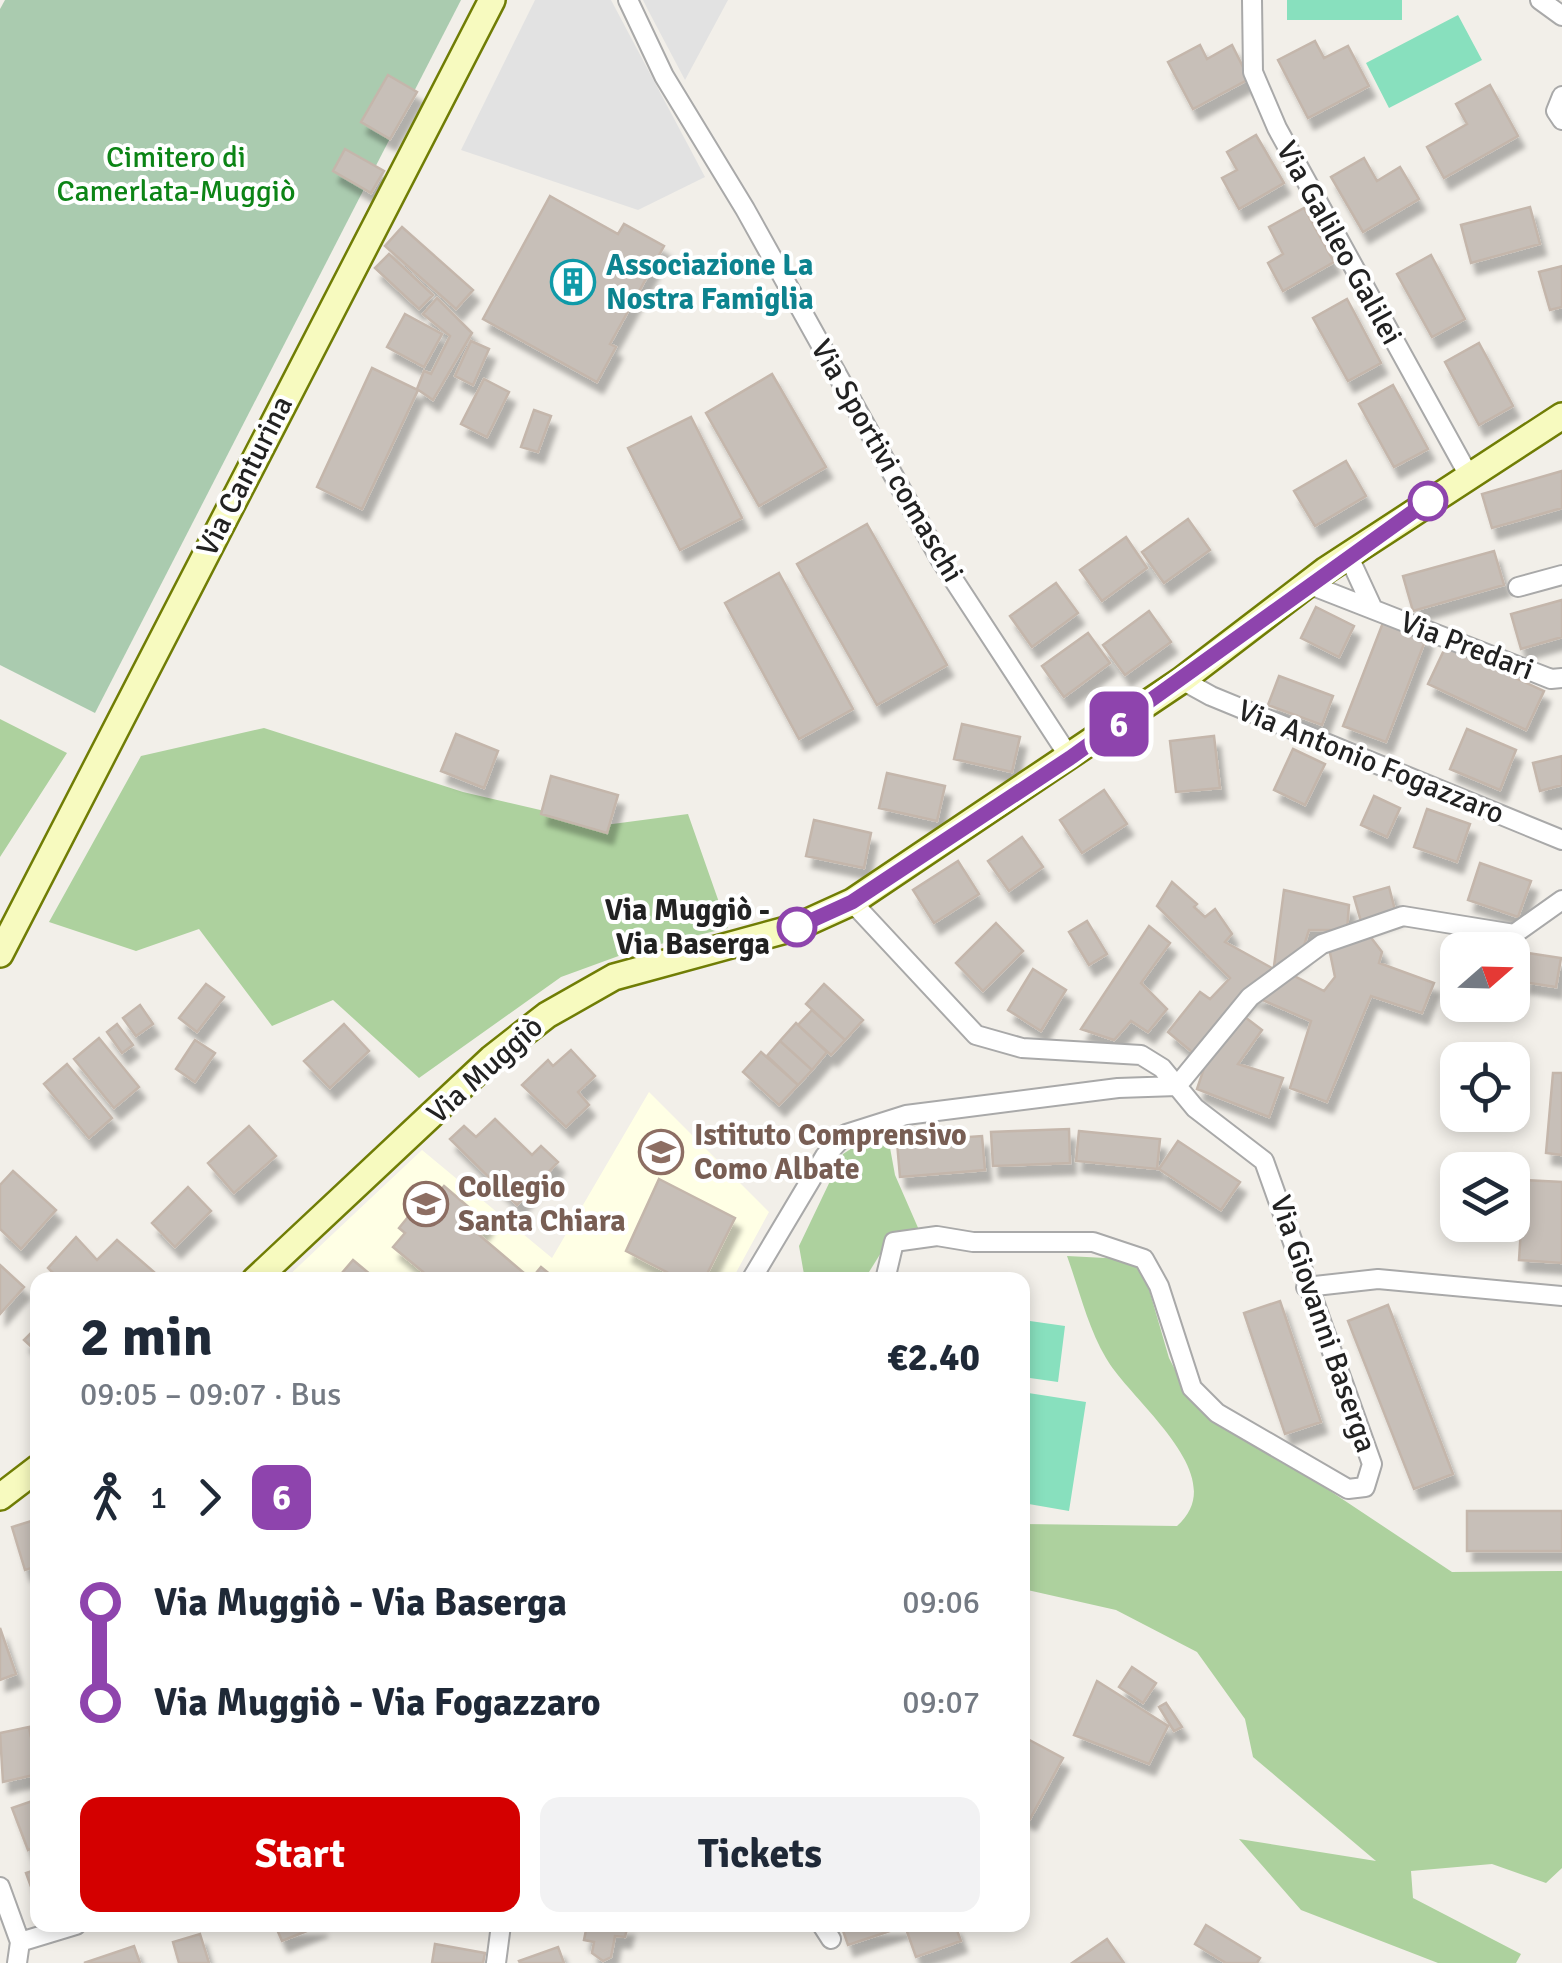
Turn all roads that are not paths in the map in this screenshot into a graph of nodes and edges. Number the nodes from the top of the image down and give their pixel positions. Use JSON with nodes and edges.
{"nodes":[{"id":1,"x":492,"y":0,"type":"edge"},
{"id":2,"x":628,"y":0,"type":"edge"},
{"id":3,"x":1252,"y":0,"type":"edge"},
{"id":4,"x":1540,"y":0,"type":"edge"},
{"id":5,"x":1562,"y":16,"type":"edge"},
{"id":6,"x":1562,"y":96,"type":"edge"},
{"id":7,"x":1562,"y":120,"type":"edge"},
{"id":8,"x":1562,"y":416,"type":"edge"},
{"id":9,"x":1468,"y":474,"type":"junction"},
{"id":10,"x":1348,"y":555,"type":"junction"},
{"id":11,"x":1562,"y":575,"type":"edge"},
{"id":12,"x":1308,"y":584,"type":"junction"},
{"id":13,"x":1518,"y":587,"type":"dead end"},
{"id":14,"x":1372,"y":610,"type":"junction"},
{"id":15,"x":1562,"y":678,"type":"edge"},
{"id":16,"x":1182,"y":680,"type":"junction"},
{"id":17,"x":1070,"y":758,"type":"junction"},
{"id":18,"x":1562,"y":840,"type":"edge"},
{"id":19,"x":1562,"y":900,"type":"edge"},
{"id":20,"x":852,"y":902,"type":"junction"},
{"id":21,"x":0,"y":954,"type":"edge"},
{"id":22,"x":1177,"y":1086,"type":"junction"},
{"id":23,"x":264,"y":1272,"type":"edge"},
{"id":24,"x":756,"y":1272,"type":"edge"},
{"id":25,"x":887,"y":1272,"type":"edge"},
{"id":26,"x":1306,"y":1288,"type":"junction"},
{"id":27,"x":1562,"y":1296,"type":"edge"},
{"id":28,"x":30,"y":1474,"type":"edge"},
{"id":29,"x":0,"y":1497,"type":"edge"},
{"id":30,"x":0,"y":1887,"type":"edge"},
{"id":31,"x":53,"y":1932,"type":"edge"},
{"id":32,"x":500,"y":1932,"type":"edge"},
{"id":33,"x":20,"y":1942,"type":"junction"},
{"id":34,"x":17,"y":1963,"type":"edge"},
{"id":35,"x":496,"y":1963,"type":"edge"}],
"edges":[{"from":1,"to":21,"type":"street","name":"Via Canturina"},
{"from":2,"to":17,"type":"street","name":"Via Sportivi comaschi"},
{"from":3,"to":9,"type":"street","name":"Via Galileo Galilei"},
{"from":4,"to":5,"type":"street"},
{"from":6,"to":7,"type":"street"},
{"from":8,"to":9,"type":"street","name":"Via Muggiò"},
{"from":9,"to":10,"type":"street","name":"Via Muggiò"},
{"from":10,"to":12,"type":"street","name":"Via Muggiò"},
{"from":10,"to":14,"type":"street"},
{"from":11,"to":13,"type":"street"},
{"from":12,"to":14,"type":"street","name":"Via Predari"},
{"from":12,"to":16,"type":"street","name":"Via Muggiò"},
{"from":14,"to":15,"type":"street","name":"Via Predari"},
{"from":16,"to":17,"type":"street","name":"Via Muggiò"},
{"from":16,"to":18,"type":"street","name":"Via Antonio Fogazzaro"},
{"from":17,"to":20,"type":"street","name":"Via Muggiò"},
{"from":19,"to":22,"type":"street"},
{"from":20,"to":22,"type":"street","name":"Via Giovanni Baserga"},
{"from":20,"to":23,"type":"street","name":"Via Muggiò"},
{"from":22,"to":24,"type":"street"},
{"from":22,"to":26,"type":"street","name":"Via Giovanni Baserga"},
{"from":25,"to":26,"type":"street","name":"Via Giovanni Baserga"},
{"from":26,"to":27,"type":"street"},
{"from":28,"to":29,"type":"street"},
{"from":30,"to":33,"type":"street"},
{"from":31,"to":33,"type":"street"},
{"from":32,"to":35,"type":"street"},
{"from":33,"to":34,"type":"street"}]}
